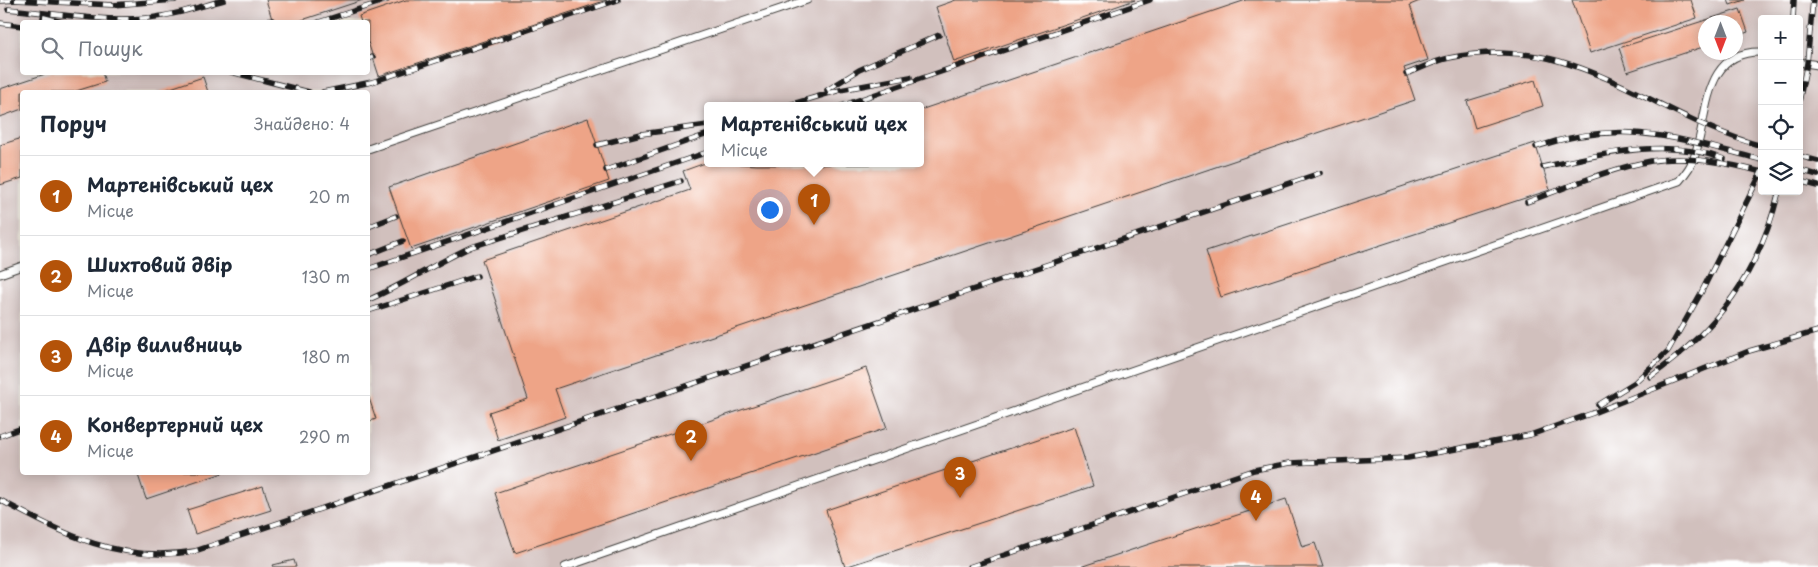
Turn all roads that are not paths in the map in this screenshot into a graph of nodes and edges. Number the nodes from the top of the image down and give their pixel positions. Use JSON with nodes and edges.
{"nodes":[{"id":1,"x":806,"y":0,"type":"edge"},
{"id":2,"x":1758,"y":52,"type":"edge"},
{"id":3,"x":1803,"y":63,"type":"edge"},
{"id":4,"x":1818,"y":66,"type":"edge"},
{"id":5,"x":370,"y":148,"type":"edge"},
{"id":6,"x":20,"y":267,"type":"edge"},
{"id":7,"x":0,"y":274,"type":"edge"},
{"id":8,"x":566,"y":567,"type":"edge"}],
"edges":[{"from":1,"to":5,"type":"lane"},
{"from":2,"to":8,"type":"lane"},
{"from":3,"to":4,"type":"lane"},
{"from":6,"to":7,"type":"lane"}]}
